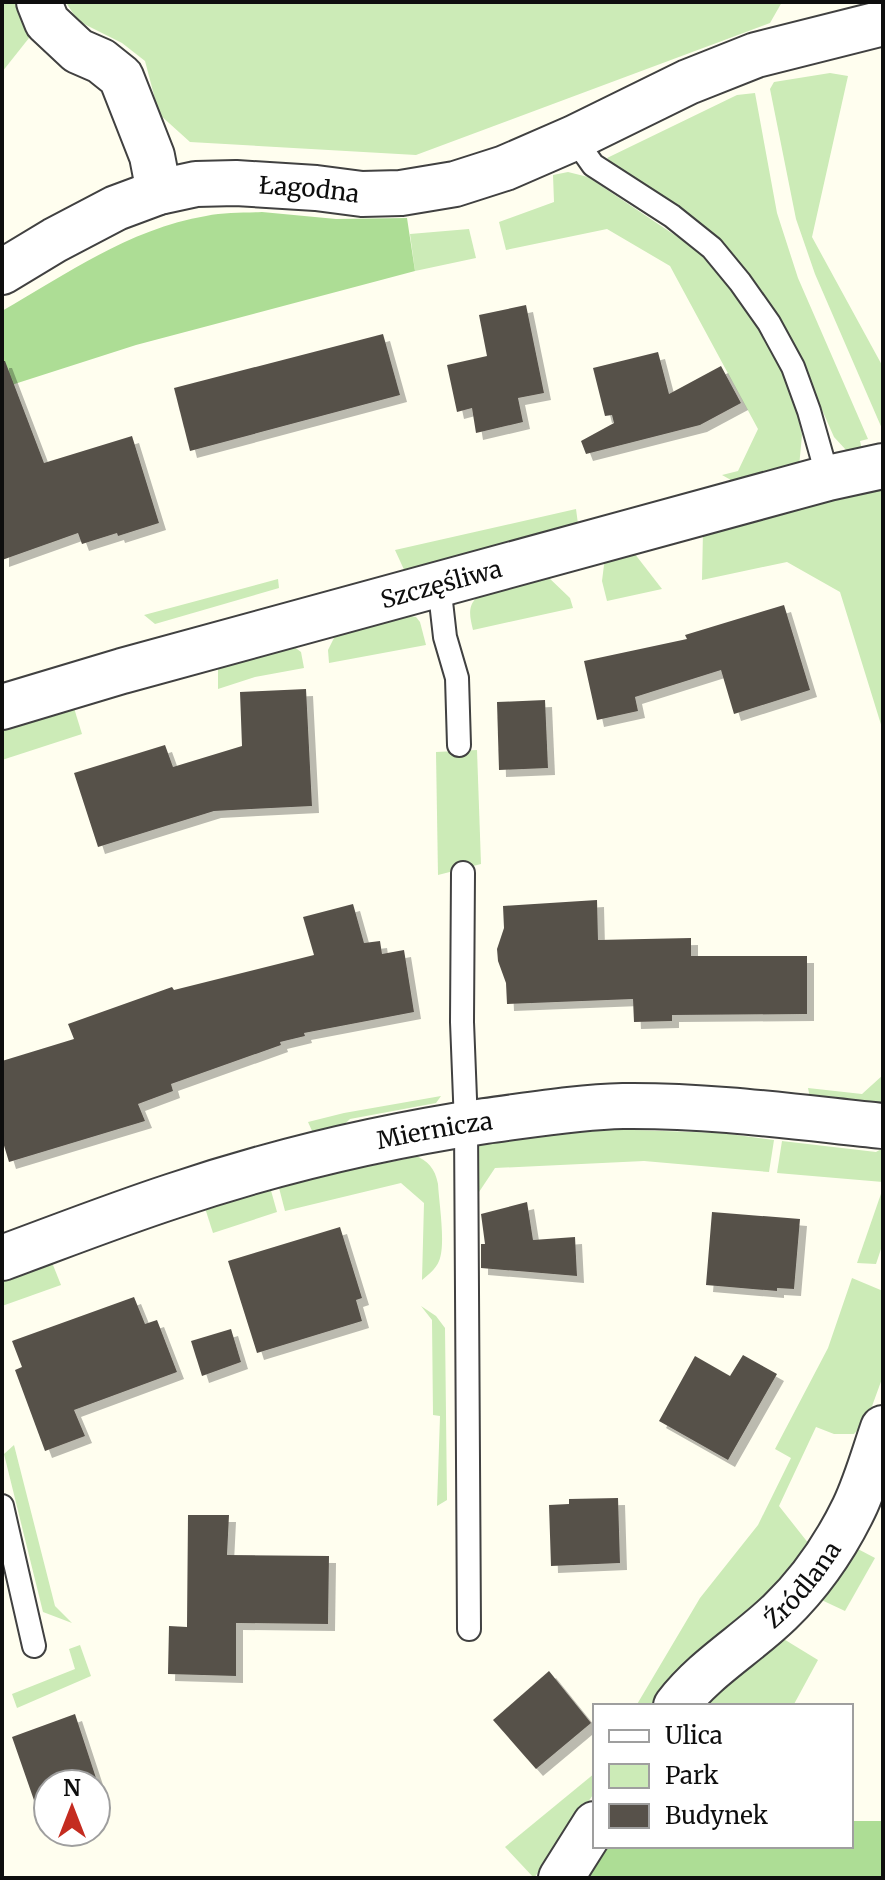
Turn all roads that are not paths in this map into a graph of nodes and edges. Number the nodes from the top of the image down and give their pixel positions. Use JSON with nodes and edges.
{"nodes":[{"id":1,"x":39,"y":2,"type":"edge"},
{"id":2,"x":879,"y":20,"type":"edge"},
{"id":3,"x":574,"y":138,"type":"junction"},
{"id":4,"x":159,"y":192,"type":"junction"},
{"id":5,"x":2,"y":272,"type":"edge"},
{"id":6,"x":883,"y":466,"type":"edge"},
{"id":7,"x":828,"y":478,"type":"junction"},
{"id":8,"x":439,"y":584,"type":"junction"},
{"id":9,"x":2,"y":707,"type":"edge"},
{"id":10,"x":459,"y":745,"type":"dead end"},
{"id":11,"x":463,"y":873,"type":"dead end"},
{"id":12,"x":466,"y":1124,"type":"junction"},
{"id":13,"x":883,"y":1126,"type":"edge"},
{"id":14,"x":2,"y":1258,"type":"edge"},
{"id":15,"x":883,"y":1428,"type":"edge"},
{"id":16,"x":2,"y":1506,"type":"edge"},
{"id":17,"x":469,"y":1629,"type":"dead end"},
{"id":18,"x":34,"y":1646,"type":"dead end"},
{"id":19,"x":678,"y":1704,"type":"edge"},
{"id":20,"x":593,"y":1827,"type":"edge"},
{"id":21,"x":561,"y":1878,"type":"edge"}],
"edges":[{"from":1,"to":4,"type":"street"},
{"from":2,"to":3,"type":"street","name":"Łagodna"},
{"from":3,"to":4,"type":"street","name":"Łagodna"},
{"from":3,"to":7,"type":"lane"},
{"from":4,"to":5,"type":"street","name":"Łagodna"},
{"from":6,"to":7,"type":"street","name":"Szczęśliwa"},
{"from":7,"to":8,"type":"street","name":"Szczęśliwa"},
{"from":8,"to":9,"type":"street","name":"Szczęśliwa"},
{"from":8,"to":10,"type":"lane"},
{"from":11,"to":12,"type":"lane"},
{"from":12,"to":13,"type":"street","name":"Miernicza"},
{"from":12,"to":14,"type":"street","name":"Miernicza"},
{"from":12,"to":17,"type":"lane"},
{"from":15,"to":19,"type":"street","name":"Źródlana"},
{"from":16,"to":18,"type":"lane"},
{"from":20,"to":21,"type":"street"}]}
